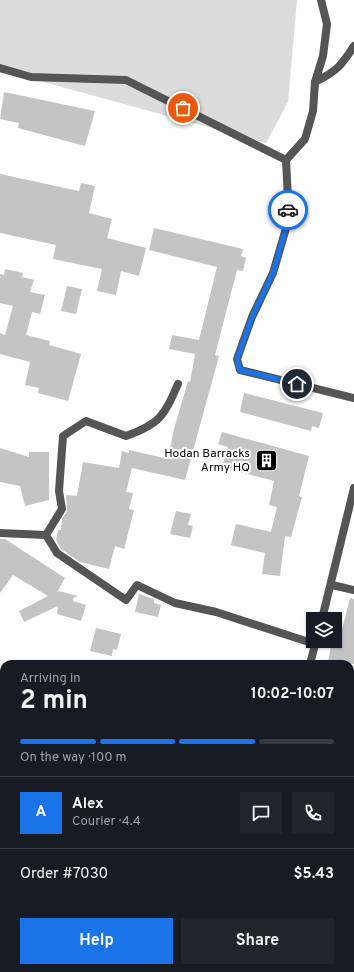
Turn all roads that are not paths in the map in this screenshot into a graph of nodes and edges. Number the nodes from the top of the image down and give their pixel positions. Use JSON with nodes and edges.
{"nodes":[{"id":1,"x":321,"y":0,"type":"edge"},
{"id":2,"x":354,"y":46,"type":"edge"},
{"id":3,"x":0,"y":68,"type":"edge"},
{"id":4,"x":315,"y":82,"type":"junction"},
{"id":5,"x":286,"y":160,"type":"junction"},
{"id":6,"x":178,"y":384,"type":"dead end"},
{"id":7,"x":354,"y":398,"type":"edge"},
{"id":8,"x":354,"y":488,"type":"edge"},
{"id":9,"x":0,"y":533,"type":"edge"},
{"id":10,"x":46,"y":535,"type":"junction"},
{"id":11,"x":332,"y":585,"type":"junction"},
{"id":12,"x":354,"y":590,"type":"edge"},
{"id":13,"x":324,"y":612,"type":"edge"},
{"id":14,"x":306,"y":640,"type":"edge"},
{"id":15,"x":314,"y":648,"type":"edge"},
{"id":16,"x":311,"y":660,"type":"edge"}],
"edges":[{"from":1,"to":4,"type":"street"},
{"from":2,"to":4,"type":"street"},
{"from":3,"to":5,"type":"street"},
{"from":4,"to":5,"type":"street"},
{"from":5,"to":7,"type":"street"},
{"from":6,"to":10,"type":"street"},
{"from":8,"to":11,"type":"street"},
{"from":9,"to":10,"type":"street"},
{"from":10,"to":14,"type":"street"},
{"from":11,"to":12,"type":"street"},
{"from":11,"to":13,"type":"street"},
{"from":15,"to":16,"type":"street"}]}
